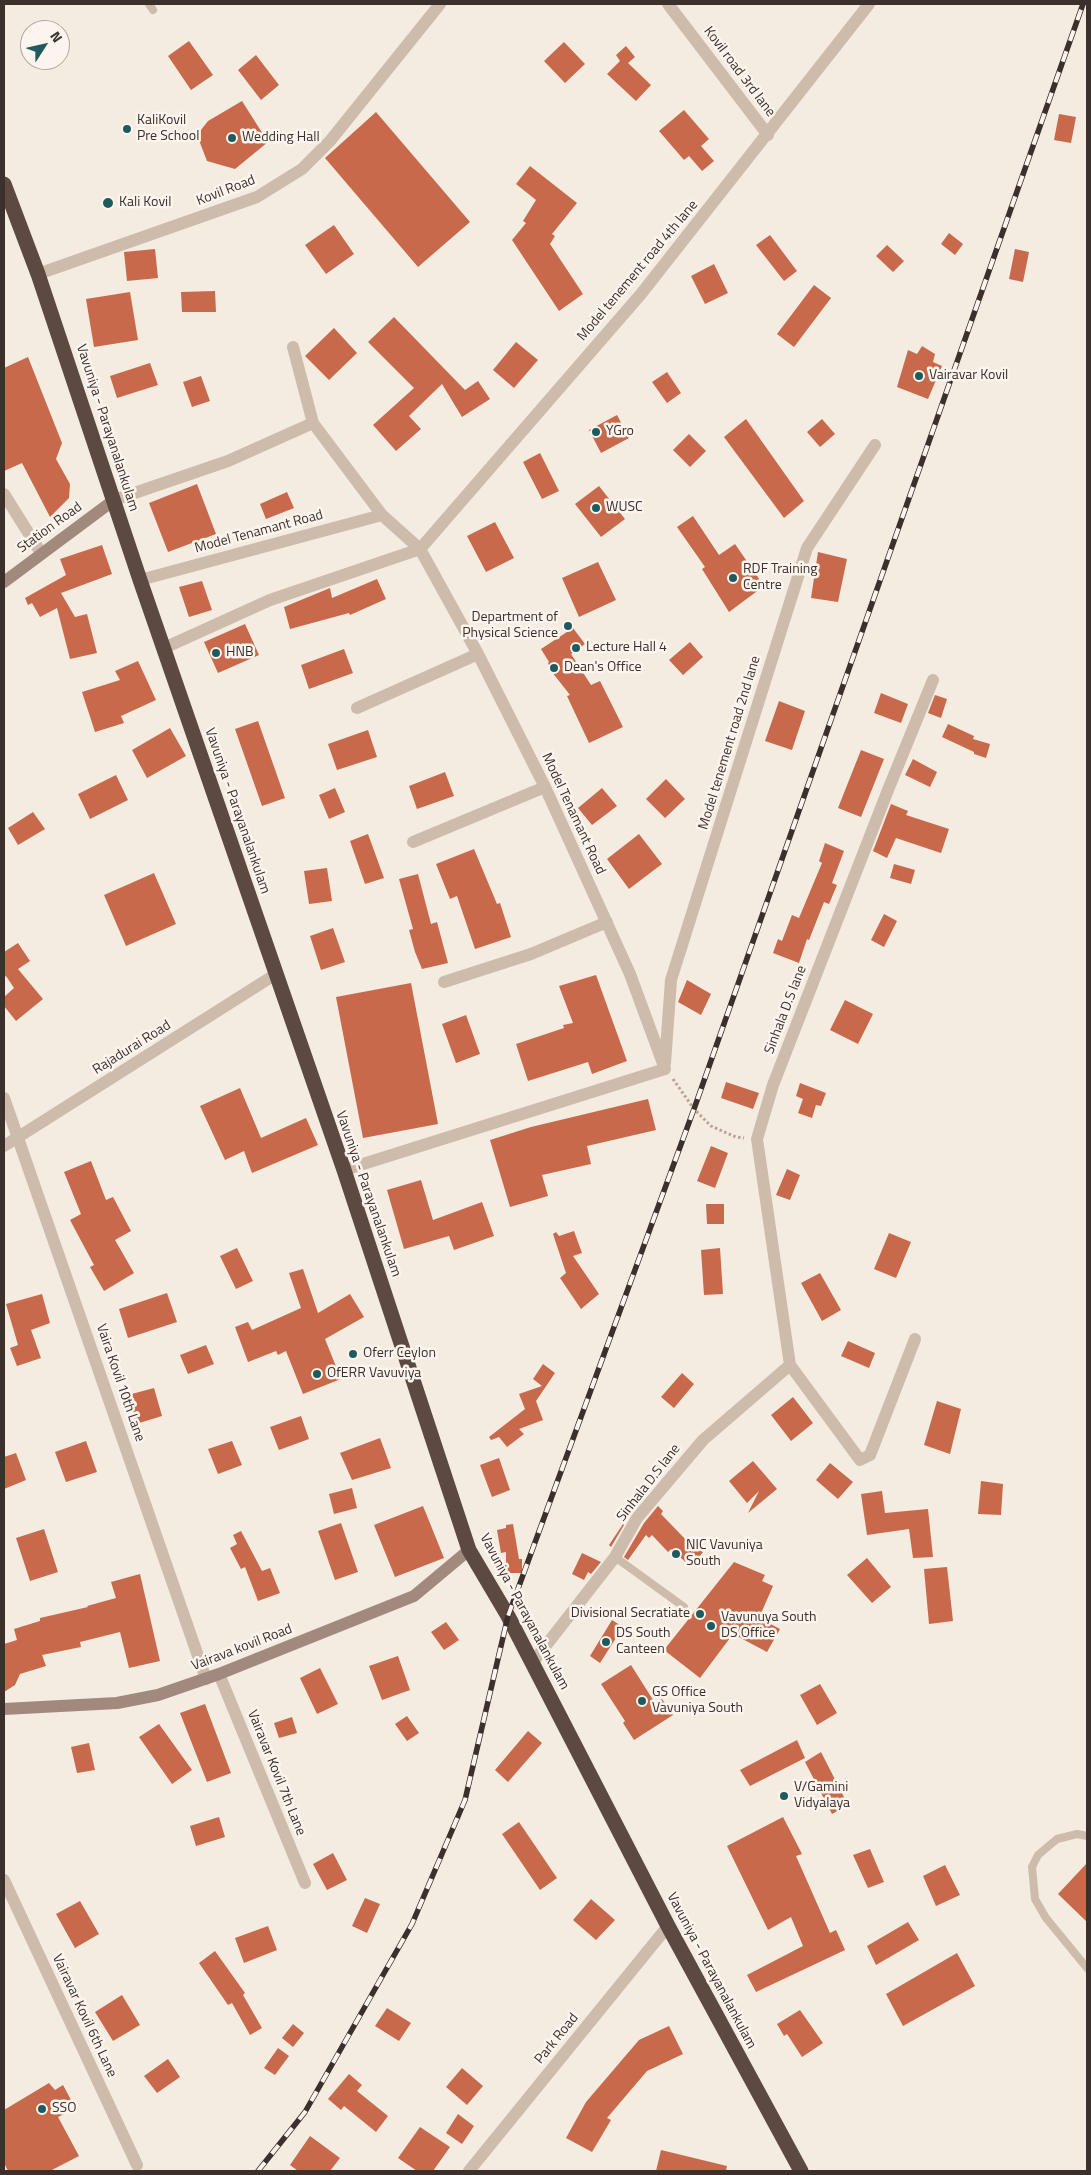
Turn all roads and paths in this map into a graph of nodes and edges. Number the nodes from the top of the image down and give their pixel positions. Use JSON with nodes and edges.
{"nodes":[{"id":1,"x":440,"y":4,"type":"edge"},
{"id":2,"x":668,"y":4,"type":"edge"},
{"id":3,"x":869,"y":4,"type":"edge"},
{"id":4,"x":768,"y":135,"type":"junction"},
{"id":5,"x":4,"y":184,"type":"edge"},
{"id":6,"x":8,"y":205,"type":"edge"},
{"id":7,"x":38,"y":274,"type":"junction"},
{"id":8,"x":292,"y":347,"type":"dead end"},
{"id":9,"x":313,"y":424,"type":"junction"},
{"id":10,"x":875,"y":445,"type":"dead end"},
{"id":11,"x":4,"y":494,"type":"edge"},
{"id":12,"x":114,"y":500,"type":"junction"},
{"id":13,"x":382,"y":515,"type":"junction"},
{"id":14,"x":420,"y":549,"type":"junction"},
{"id":15,"x":41,"y":553,"type":"junction"},
{"id":16,"x":140,"y":580,"type":"junction"},
{"id":17,"x":4,"y":582,"type":"edge"},
{"id":18,"x":164,"y":648,"type":"junction"},
{"id":19,"x":478,"y":654,"type":"junction"},
{"id":20,"x":933,"y":680,"type":"dead end"},
{"id":21,"x":357,"y":708,"type":"dead end"},
{"id":22,"x":544,"y":787,"type":"junction"},
{"id":23,"x":413,"y":842,"type":"dead end"},
{"id":24,"x":607,"y":922,"type":"junction"},
{"id":25,"x":276,"y":974,"type":"junction"},
{"id":26,"x":444,"y":982,"type":"dead end"},
{"id":27,"x":665,"y":1069,"type":"junction"},
{"id":28,"x":4,"y":1098,"type":"edge"},
{"id":29,"x":19,"y":1138,"type":"junction"},
{"id":30,"x":757,"y":1139,"type":"junction"},
{"id":31,"x":4,"y":1146,"type":"edge"},
{"id":32,"x":344,"y":1170,"type":"junction"},
{"id":33,"x":915,"y":1339,"type":"dead end"},
{"id":34,"x":790,"y":1365,"type":"junction"},
{"id":35,"x":469,"y":1550,"type":"junction"},
{"id":36,"x":615,"y":1557,"type":"junction"},
{"id":37,"x":684,"y":1607,"type":"dead end"},
{"id":38,"x":533,"y":1662,"type":"junction"},
{"id":39,"x":219,"y":1674,"type":"junction"},
{"id":40,"x":206,"y":1679,"type":"junction"},
{"id":41,"x":4,"y":1709,"type":"edge"},
{"id":42,"x":1077,"y":1834,"type":"junction"},
{"id":43,"x":1087,"y":1836,"type":"edge"},
{"id":44,"x":1087,"y":1844,"type":"edge"},
{"id":45,"x":4,"y":1880,"type":"edge"},
{"id":46,"x":306,"y":1883,"type":"dead end"},
{"id":47,"x":668,"y":1926,"type":"junction"},
{"id":48,"x":1087,"y":1968,"type":"edge"},
{"id":49,"x":137,"y":2165,"type":"dead end"},
{"id":50,"x":469,"y":2171,"type":"edge"},
{"id":51,"x":801,"y":2171,"type":"edge"}],
"edges":[{"from":1,"to":7,"type":"street","name":"Kovil Road"},
{"from":2,"to":4,"type":"street","name":"Kovil road 3rd lane"},
{"from":3,"to":4,"type":"street","name":"Model tenement road 4th lane"},
{"from":4,"to":14,"type":"street","name":"Model tenement road 4th lane"},
{"from":5,"to":6,"type":"highway","name":"Vavuniya - Parayanalankulam"},
{"from":6,"to":7,"type":"highway","name":"Vavuniya - Parayanalankulam"},
{"from":7,"to":12,"type":"highway","name":"Vavuniya - Parayanalankulam"},
{"from":8,"to":9,"type":"street"},
{"from":9,"to":12,"type":"street"},
{"from":9,"to":13,"type":"street"},
{"from":10,"to":27,"type":"street","name":"Model tenement road 2nd lane"},
{"from":11,"to":15,"type":"street"},
{"from":12,"to":15,"type":"street","name":"Station Road"},
{"from":12,"to":16,"type":"highway","name":"Vavuniya - Parayanalankulam"},
{"from":13,"to":14,"type":"street","name":"Model Tenamant Road"},
{"from":13,"to":16,"type":"street","name":"Model Tenamant Road"},
{"from":14,"to":18,"type":"street"},
{"from":14,"to":19,"type":"street","name":"Model Tenamant Road"},
{"from":15,"to":17,"type":"street","name":"Station Road"},
{"from":16,"to":18,"type":"highway","name":"Vavuniya - Parayanalankulam"},
{"from":18,"to":25,"type":"highway","name":"Vavuniya - Parayanalankulam"},
{"from":19,"to":21,"type":"street"},
{"from":19,"to":22,"type":"street","name":"Model Tenamant Road"},
{"from":20,"to":30,"type":"street","name":"Sinhala D.S lane"},
{"from":22,"to":23,"type":"street"},
{"from":22,"to":24,"type":"street","name":"Model Tenamant Road"},
{"from":24,"to":26,"type":"street"},
{"from":24,"to":27,"type":"street","name":"Model Tenamant Road"},
{"from":25,"to":29,"type":"street","name":"Rajadurai Road"},
{"from":25,"to":32,"type":"highway","name":"Vavuniya - Parayanalankulam"},
{"from":27,"to":30,"type":"path"},
{"from":27,"to":32,"type":"street"},
{"from":28,"to":29,"type":"street","name":"Vaira Kovil 10th Lane"},
{"from":29,"to":31,"type":"street","name":"Rajadurai Road"},
{"from":29,"to":40,"type":"street","name":"Vaira Kovil 10th Lane"},
{"from":30,"to":34,"type":"street","name":"Sinhala D.S lane"},
{"from":32,"to":35,"type":"highway","name":"Vavuniya - Parayanalankulam"},
{"from":33,"to":34,"type":"street","name":"Sinhala D.S lane"},
{"from":34,"to":36,"type":"street","name":"Sinhala D.S lane"},
{"from":35,"to":38,"type":"highway","name":"Vavuniya - Parayanalankulam"},
{"from":35,"to":39,"type":"street","name":"Vairava kovil Road"},
{"from":36,"to":37,"type":"lane"},
{"from":36,"to":38,"type":"street","name":"Sinhala D.S lane"},
{"from":38,"to":47,"type":"highway","name":"Vavuniya - Parayanalankulam"},
{"from":39,"to":40,"type":"street","name":"Vairava kovil Road"},
{"from":39,"to":46,"type":"street","name":"Vairavar Kovil 7th Lane"},
{"from":40,"to":41,"type":"street","name":"Vairava kovil Road"},
{"from":42,"to":43,"type":"lane"},
{"from":42,"to":44,"type":"lane"},
{"from":42,"to":48,"type":"lane"},
{"from":45,"to":49,"type":"street","name":"Vairavar Kovil 6th Lane"},
{"from":47,"to":50,"type":"street","name":"Park Road"},
{"from":47,"to":51,"type":"highway","name":"Vavuniya - Parayanalankulam"}]}
